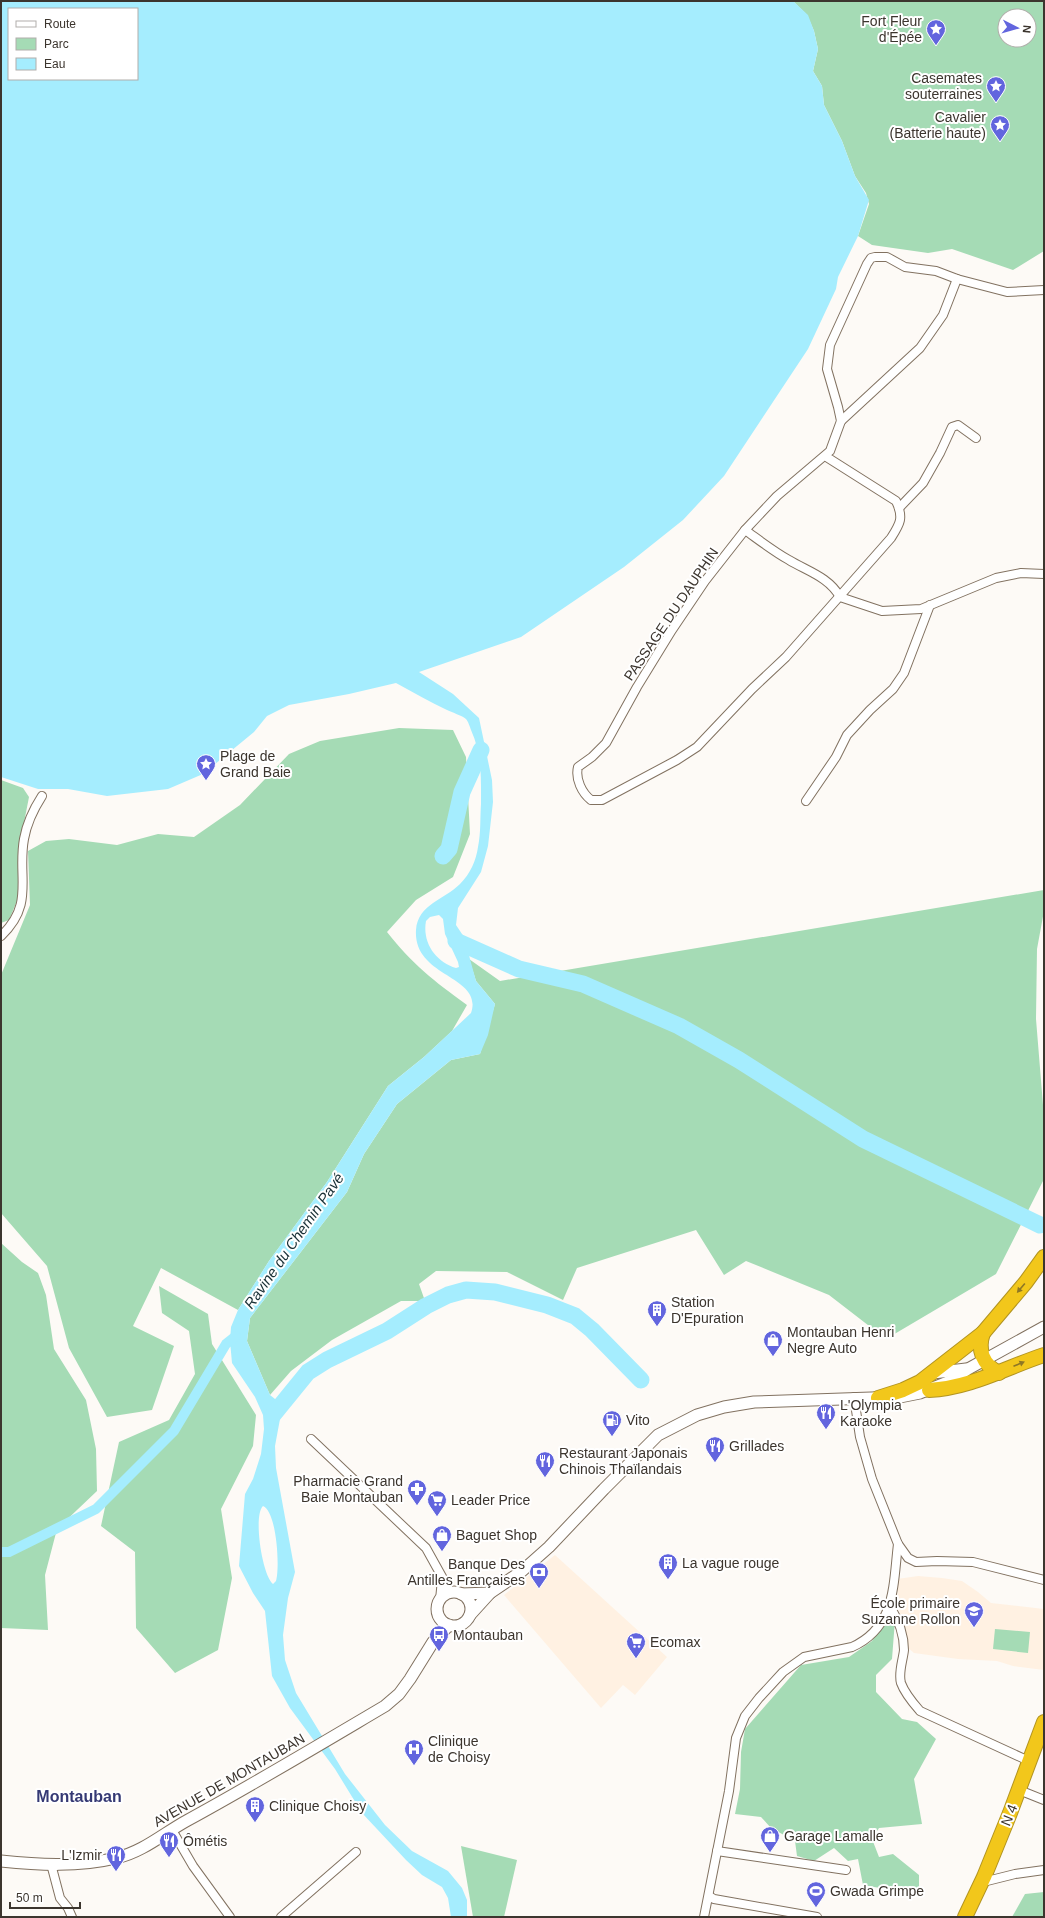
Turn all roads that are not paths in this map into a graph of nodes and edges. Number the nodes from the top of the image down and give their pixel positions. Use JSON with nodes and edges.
{"nodes":[{"id":1,"x":957,"y":279,"type":"junction"},
{"id":2,"x":1044,"y":290,"type":"edge"},
{"id":3,"x":841,"y":421,"type":"junction"},
{"id":4,"x":976,"y":438,"type":"dead end"},
{"id":5,"x":825,"y":456,"type":"junction"},
{"id":6,"x":899,"y":508,"type":"junction"},
{"id":7,"x":745,"y":530,"type":"junction"},
{"id":8,"x":1044,"y":574,"type":"edge"},
{"id":9,"x":840,"y":598,"type":"junction"},
{"id":10,"x":930,"y":605,"type":"junction"},
{"id":11,"x":42,"y":796,"type":"dead end"},
{"id":12,"x":806,"y":801,"type":"dead end"},
{"id":13,"x":1,"y":936,"type":"edge"},
{"id":14,"x":1044,"y":1257,"type":"edge"},
{"id":15,"x":1044,"y":1327,"type":"edge"},
{"id":16,"x":983,"y":1333,"type":"junction"},
{"id":17,"x":1044,"y":1355,"type":"edge"},
{"id":18,"x":984,"y":1360,"type":"junction"},
{"id":19,"x":968,"y":1369,"type":"junction"},
{"id":20,"x":932,"y":1373,"type":"junction"},
{"id":21,"x":999,"y":1373,"type":"junction"},
{"id":22,"x":928,"y":1390,"type":"junction"},
{"id":23,"x":854,"y":1397,"type":"junction"},
{"id":24,"x":878,"y":1398,"type":"junction"},
{"id":25,"x":311,"y":1439,"type":"dead end"},
{"id":26,"x":898,"y":1544,"type":"junction"},
{"id":27,"x":442,"y":1579,"type":"junction"},
{"id":28,"x":1044,"y":1580,"type":"edge"},
{"id":29,"x":456,"y":1593,"type":"junction"},
{"id":30,"x":490,"y":1593,"type":"junction"},
{"id":31,"x":440,"y":1600,"type":"junction"},
{"id":32,"x":890,"y":1606,"type":"junction"},
{"id":33,"x":470,"y":1615,"type":"junction"},
{"id":34,"x":439,"y":1616,"type":"junction"},
{"id":35,"x":449,"y":1625,"type":"junction"},
{"id":36,"x":433,"y":1642,"type":"junction"},
{"id":37,"x":1044,"y":1722,"type":"edge"},
{"id":38,"x":1044,"y":1744,"type":"edge"},
{"id":39,"x":1030,"y":1762,"type":"junction"},
{"id":40,"x":1024,"y":1792,"type":"junction"},
{"id":41,"x":1044,"y":1800,"type":"edge"},
{"id":42,"x":172,"y":1830,"type":"junction"},
{"id":43,"x":717,"y":1851,"type":"junction"},
{"id":44,"x":356,"y":1852,"type":"dead end"},
{"id":45,"x":1,"y":1861,"type":"edge"},
{"id":46,"x":51,"y":1864,"type":"junction"},
{"id":47,"x":846,"y":1870,"type":"dead end"},
{"id":48,"x":1044,"y":1870,"type":"edge"},
{"id":49,"x":987,"y":1881,"type":"junction"},
{"id":50,"x":710,"y":1896,"type":"junction"},
{"id":51,"x":969,"y":1913,"type":"edge"},
{"id":52,"x":72,"y":1917,"type":"edge"},
{"id":53,"x":230,"y":1917,"type":"edge"},
{"id":54,"x":281,"y":1917,"type":"edge"},
{"id":55,"x":704,"y":1917,"type":"edge"},
{"id":56,"x":816,"y":1917,"type":"edge"}],
"edges":[{"from":1,"to":2,"type":"street"},
{"from":1,"to":3,"type":"street"},
{"from":1,"to":3,"type":"street"},
{"from":3,"to":5,"type":"street","name":"PASSAGE DU DAUPHIN"},
{"from":4,"to":6,"type":"street"},
{"from":5,"to":6,"type":"street"},
{"from":5,"to":7,"type":"street","name":"PASSAGE DU DAUPHIN"},
{"from":6,"to":9,"type":"street"},
{"from":7,"to":9,"type":"street"},
{"from":7,"to":9,"type":"street","name":"PASSAGE DU DAUPHIN"},
{"from":8,"to":10,"type":"street"},
{"from":9,"to":10,"type":"street"},
{"from":10,"to":12,"type":"street"},
{"from":11,"to":13,"type":"street"},
{"from":14,"to":16,"type":"highway","one_way":true},
{"from":15,"to":18,"type":"main road"},
{"from":16,"to":18,"type":"highway"},
{"from":16,"to":20,"type":"highway"},
{"from":21,"to":17,"type":"highway","one_way":true},
{"from":18,"to":19,"type":"main road"},
{"from":18,"to":21,"type":"highway"},
{"from":19,"to":20,"type":"main road"},
{"from":19,"to":22,"type":"main road"},
{"from":20,"to":24,"type":"highway"},
{"from":21,"to":22,"type":"highway"},
{"from":22,"to":24,"type":"main road"},
{"from":23,"to":24,"type":"main road"},
{"from":23,"to":26,"type":"street"},
{"from":23,"to":30,"type":"main road"},
{"from":25,"to":27,"type":"street"},
{"from":26,"to":28,"type":"street"},
{"from":26,"to":32,"type":"street"},
{"from":27,"to":29,"type":"street"},
{"from":27,"to":31,"type":"street"},
{"from":29,"to":30,"type":"main road"},
{"from":29,"to":31,"type":"main road"},
{"from":29,"to":33,"type":"main road"},
{"from":30,"to":33,"type":"main road"},
{"from":31,"to":34,"type":"main road"},
{"from":32,"to":39,"type":"street"},
{"from":32,"to":43,"type":"street"},
{"from":33,"to":35,"type":"main road"},
{"from":34,"to":35,"type":"main road"},
{"from":34,"to":36,"type":"main road","name":"AVENUE DE MONTAUBAN"},
{"from":35,"to":36,"type":"main road","name":"AVENUE DE MONTAUBAN"},
{"from":36,"to":42,"type":"main road","name":"AVENUE DE MONTAUBAN"},
{"from":37,"to":39,"type":"highway","name":"N 4"},
{"from":38,"to":40,"type":"highway","number":"N 4"},
{"from":39,"to":51,"type":"highway","name":"N 4"},
{"from":40,"to":41,"type":"street"},
{"from":40,"to":49,"type":"highway","number":"N 4"},
{"from":42,"to":46,"type":"main road","name":"AVENUE DE MONTAUBAN"},
{"from":42,"to":53,"type":"street"},
{"from":43,"to":47,"type":"street"},
{"from":43,"to":50,"type":"street"},
{"from":44,"to":54,"type":"street"},
{"from":45,"to":46,"type":"main road","name":"AVENUE DE MONTAUBAN"},
{"from":46,"to":52,"type":"street"},
{"from":48,"to":49,"type":"street"},
{"from":49,"to":51,"type":"highway","number":"N 4"},
{"from":50,"to":55,"type":"street"},
{"from":50,"to":56,"type":"street"}]}
